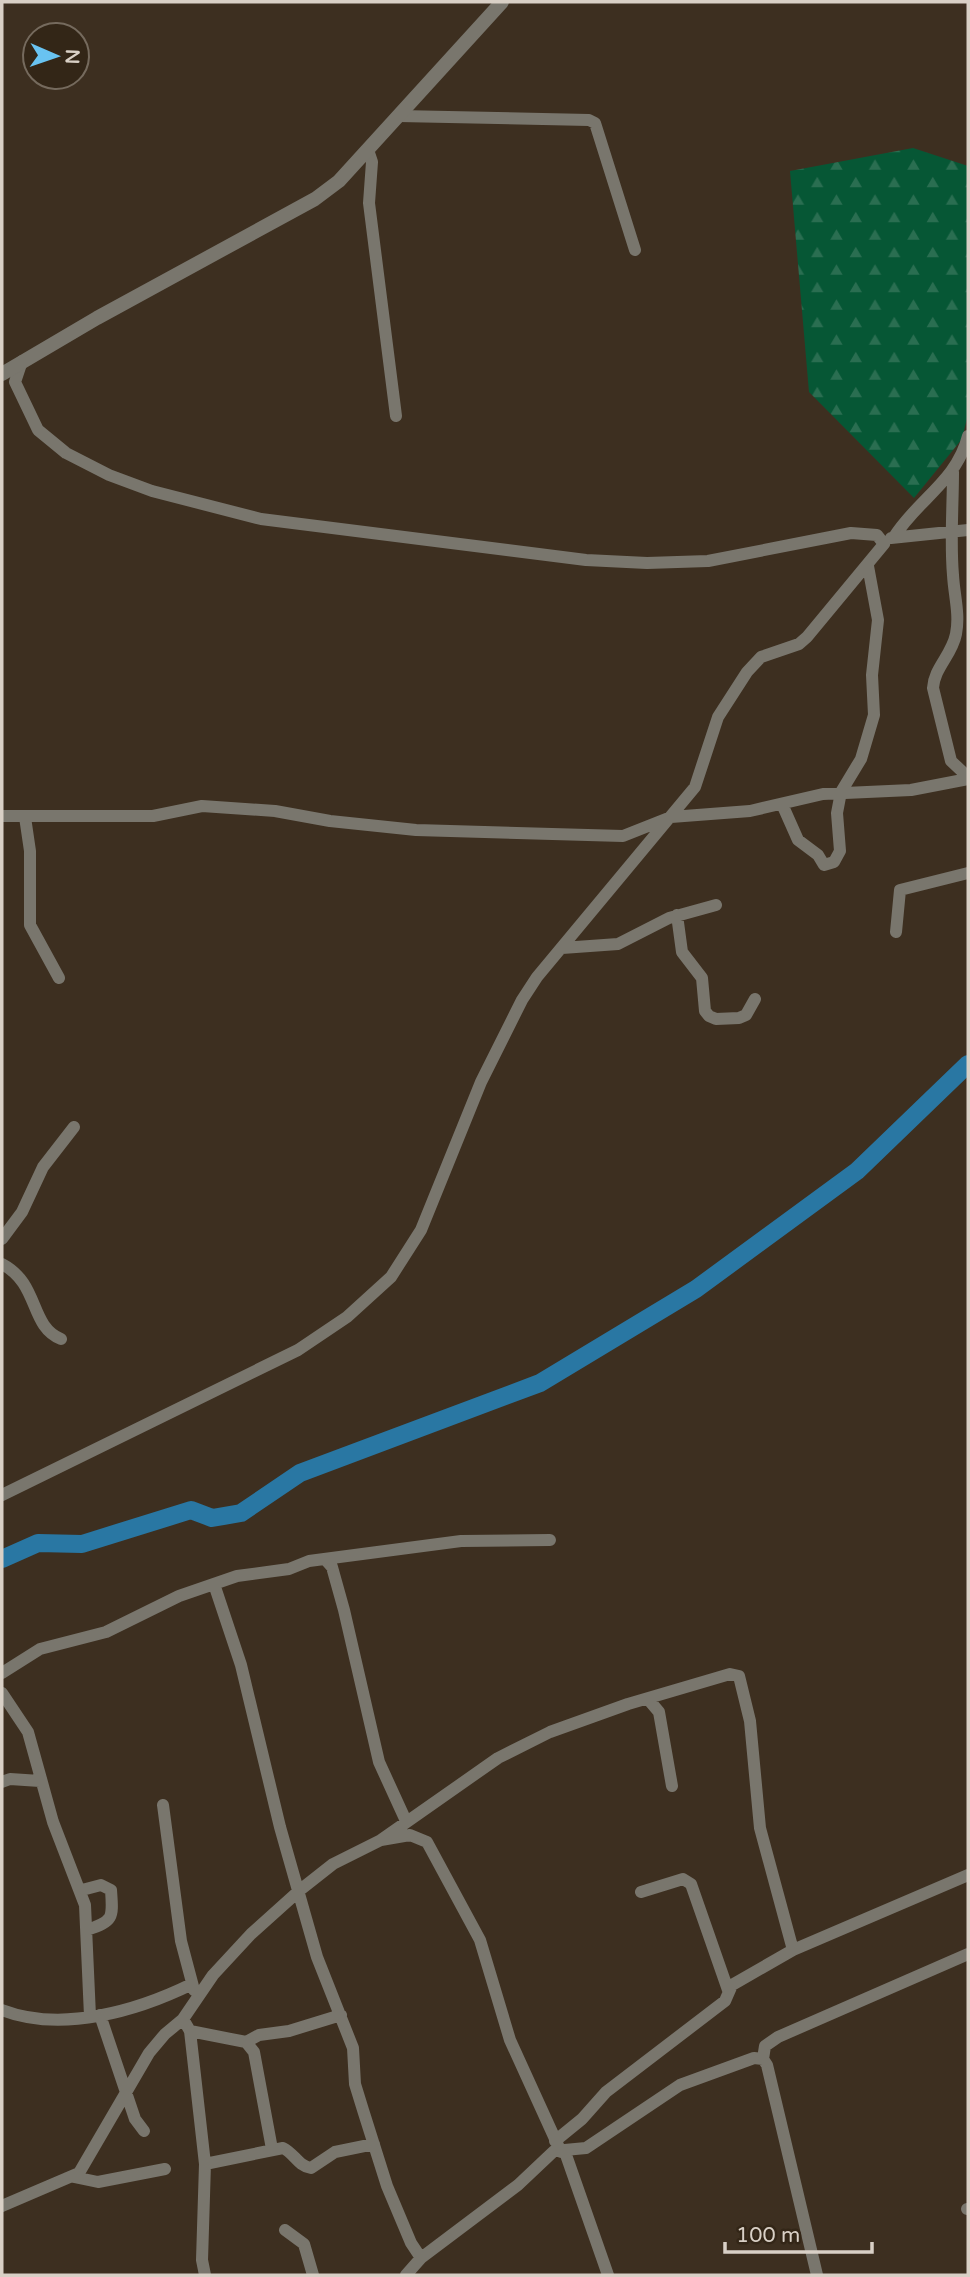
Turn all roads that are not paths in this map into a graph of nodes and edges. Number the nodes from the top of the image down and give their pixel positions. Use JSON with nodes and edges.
{"nodes":[{"id":1,"x":502,"y":2,"type":"edge"},
{"id":2,"x":399,"y":116,"type":"junction"},
{"id":3,"x":368,"y":150,"type":"junction"},
{"id":4,"x":635,"y":250,"type":"dead end"},
{"id":5,"x":22,"y":361,"type":"junction"},
{"id":6,"x":2,"y":374,"type":"edge"},
{"id":7,"x":396,"y":416,"type":"dead end"},
{"id":8,"x":968,"y":436,"type":"edge"},
{"id":9,"x":953,"y":472,"type":"junction"},
{"id":10,"x":968,"y":530,"type":"edge"},
{"id":11,"x":953,"y":532,"type":"junction"},
{"id":12,"x":889,"y":538,"type":"junction"},
{"id":13,"x":868,"y":566,"type":"junction"},
{"id":14,"x":962,"y":631,"type":"edge"},
{"id":15,"x":968,"y":778,"type":"edge"},
{"id":16,"x":841,"y":792,"type":"junction"},
{"id":17,"x":782,"y":804,"type":"junction"},
{"id":18,"x":2,"y":816,"type":"edge"},
{"id":19,"x":25,"y":817,"type":"junction"},
{"id":20,"x":671,"y":817,"type":"junction"},
{"id":21,"x":968,"y":873,"type":"edge"},
{"id":22,"x":716,"y":905,"type":"dead end"},
{"id":23,"x":677,"y":915,"type":"junction"},
{"id":24,"x":896,"y":932,"type":"dead end"},
{"id":25,"x":562,"y":948,"type":"junction"},
{"id":26,"x":60,"y":978,"type":"dead end"},
{"id":27,"x":755,"y":999,"type":"dead end"},
{"id":28,"x":74,"y":1127,"type":"dead end"},
{"id":29,"x":2,"y":1238,"type":"edge"},
{"id":30,"x":2,"y":1264,"type":"edge"},
{"id":31,"x":61,"y":1339,"type":"dead end"},
{"id":32,"x":2,"y":1495,"type":"edge"},
{"id":33,"x":550,"y":1540,"type":"dead end"},
{"id":34,"x":325,"y":1559,"type":"junction"},
{"id":35,"x":214,"y":1584,"type":"junction"},
{"id":36,"x":2,"y":1673,"type":"edge"},
{"id":37,"x":2,"y":1693,"type":"edge"},
{"id":38,"x":648,"y":1699,"type":"junction"},
{"id":39,"x":40,"y":1781,"type":"junction"},
{"id":40,"x":2,"y":1782,"type":"edge"},
{"id":41,"x":672,"y":1786,"type":"dead end"},
{"id":42,"x":163,"y":1805,"type":"dead end"},
{"id":43,"x":406,"y":1821,"type":"junction"},
{"id":44,"x":381,"y":1840,"type":"junction"},
{"id":45,"x":968,"y":1875,"type":"edge"},
{"id":46,"x":82,"y":1890,"type":"junction"},
{"id":47,"x":300,"y":1890,"type":"junction"},
{"id":48,"x":641,"y":1892,"type":"dead end"},
{"id":49,"x":87,"y":1930,"type":"junction"},
{"id":50,"x":793,"y":1950,"type":"junction"},
{"id":51,"x":968,"y":1954,"type":"edge"},
{"id":52,"x":192,"y":1984,"type":"junction"},
{"id":53,"x":729,"y":1990,"type":"junction"},
{"id":54,"x":197,"y":1997,"type":"junction"},
{"id":55,"x":2,"y":2010,"type":"edge"},
{"id":56,"x":95,"y":2015,"type":"junction"},
{"id":57,"x":341,"y":2015,"type":"junction"},
{"id":58,"x":183,"y":2019,"type":"junction"},
{"id":59,"x":190,"y":2031,"type":"junction"},
{"id":60,"x":246,"y":2042,"type":"junction"},
{"id":61,"x":763,"y":2059,"type":"junction"},
{"id":62,"x":125,"y":2092,"type":"junction"},
{"id":63,"x":144,"y":2132,"type":"dead end"},
{"id":64,"x":555,"y":2141,"type":"junction"},
{"id":65,"x":374,"y":2144,"type":"junction"},
{"id":66,"x":272,"y":2149,"type":"junction"},
{"id":67,"x":563,"y":2152,"type":"junction"},
{"id":68,"x":205,"y":2164,"type":"junction"},
{"id":69,"x":165,"y":2169,"type":"dead end"},
{"id":70,"x":74,"y":2177,"type":"junction"},
{"id":71,"x":2,"y":2206,"type":"edge"},
{"id":72,"x":285,"y":2230,"type":"dead end"},
{"id":73,"x":421,"y":2258,"type":"junction"},
{"id":74,"x":205,"y":2275,"type":"edge"},
{"id":75,"x":313,"y":2275,"type":"edge"},
{"id":76,"x":406,"y":2275,"type":"edge"},
{"id":77,"x":608,"y":2275,"type":"edge"},
{"id":78,"x":817,"y":2275,"type":"edge"}],
"edges":[{"from":1,"to":2,"type":"street"},
{"from":2,"to":3,"type":"street"},
{"from":2,"to":4,"type":"street"},
{"from":3,"to":5,"type":"street"},
{"from":3,"to":7,"type":"street"},
{"from":5,"to":6,"type":"street"},
{"from":5,"to":12,"type":"street"},
{"from":8,"to":9,"type":"street"},
{"from":9,"to":11,"type":"street"},
{"from":9,"to":12,"type":"street"},
{"from":10,"to":11,"type":"street"},
{"from":11,"to":12,"type":"street"},
{"from":11,"to":14,"type":"street"},
{"from":12,"to":13,"type":"street"},
{"from":13,"to":16,"type":"street"},
{"from":13,"to":20,"type":"street"},
{"from":14,"to":15,"type":"street"},
{"from":15,"to":16,"type":"street"},
{"from":16,"to":17,"type":"street"},
{"from":16,"to":17,"type":"street"},
{"from":17,"to":20,"type":"street"},
{"from":18,"to":19,"type":"street"},
{"from":19,"to":20,"type":"street"},
{"from":19,"to":26,"type":"street"},
{"from":20,"to":25,"type":"street"},
{"from":21,"to":24,"type":"street"},
{"from":22,"to":23,"type":"street"},
{"from":23,"to":25,"type":"street"},
{"from":23,"to":27,"type":"street"},
{"from":25,"to":32,"type":"street"},
{"from":28,"to":29,"type":"street"},
{"from":30,"to":31,"type":"street"},
{"from":33,"to":34,"type":"street"},
{"from":34,"to":35,"type":"street"},
{"from":34,"to":43,"type":"street"},
{"from":35,"to":36,"type":"street"},
{"from":35,"to":47,"type":"street"},
{"from":37,"to":39,"type":"street"},
{"from":38,"to":41,"type":"street"},
{"from":38,"to":43,"type":"street"},
{"from":38,"to":50,"type":"street"},
{"from":39,"to":40,"type":"street"},
{"from":39,"to":46,"type":"street"},
{"from":42,"to":52,"type":"street"},
{"from":43,"to":44,"type":"street"},
{"from":44,"to":47,"type":"street"},
{"from":44,"to":64,"type":"street"},
{"from":45,"to":50,"type":"street"},
{"from":46,"to":49,"type":"street"},
{"from":46,"to":49,"type":"street"},
{"from":47,"to":54,"type":"street"},
{"from":47,"to":57,"type":"street"},
{"from":48,"to":53,"type":"street"},
{"from":49,"to":56,"type":"street"},
{"from":50,"to":53,"type":"street"},
{"from":51,"to":61,"type":"street"},
{"from":52,"to":54,"type":"street"},
{"from":52,"to":56,"type":"street"},
{"from":53,"to":64,"type":"street"},
{"from":54,"to":58,"type":"street"},
{"from":55,"to":56,"type":"street"},
{"from":56,"to":62,"type":"street"},
{"from":57,"to":60,"type":"street"},
{"from":57,"to":65,"type":"street"},
{"from":58,"to":59,"type":"street"},
{"from":58,"to":62,"type":"street"},
{"from":59,"to":60,"type":"street"},
{"from":59,"to":68,"type":"street"},
{"from":60,"to":66,"type":"street"},
{"from":61,"to":67,"type":"street"},
{"from":61,"to":78,"type":"street"},
{"from":62,"to":63,"type":"street"},
{"from":62,"to":70,"type":"street"},
{"from":64,"to":67,"type":"street"},
{"from":65,"to":66,"type":"street"},
{"from":65,"to":73,"type":"street"},
{"from":66,"to":68,"type":"street"},
{"from":67,"to":73,"type":"street"},
{"from":67,"to":77,"type":"street"},
{"from":68,"to":74,"type":"street"},
{"from":69,"to":70,"type":"street"},
{"from":70,"to":71,"type":"street"},
{"from":72,"to":75,"type":"street"},
{"from":73,"to":76,"type":"street"}]}
